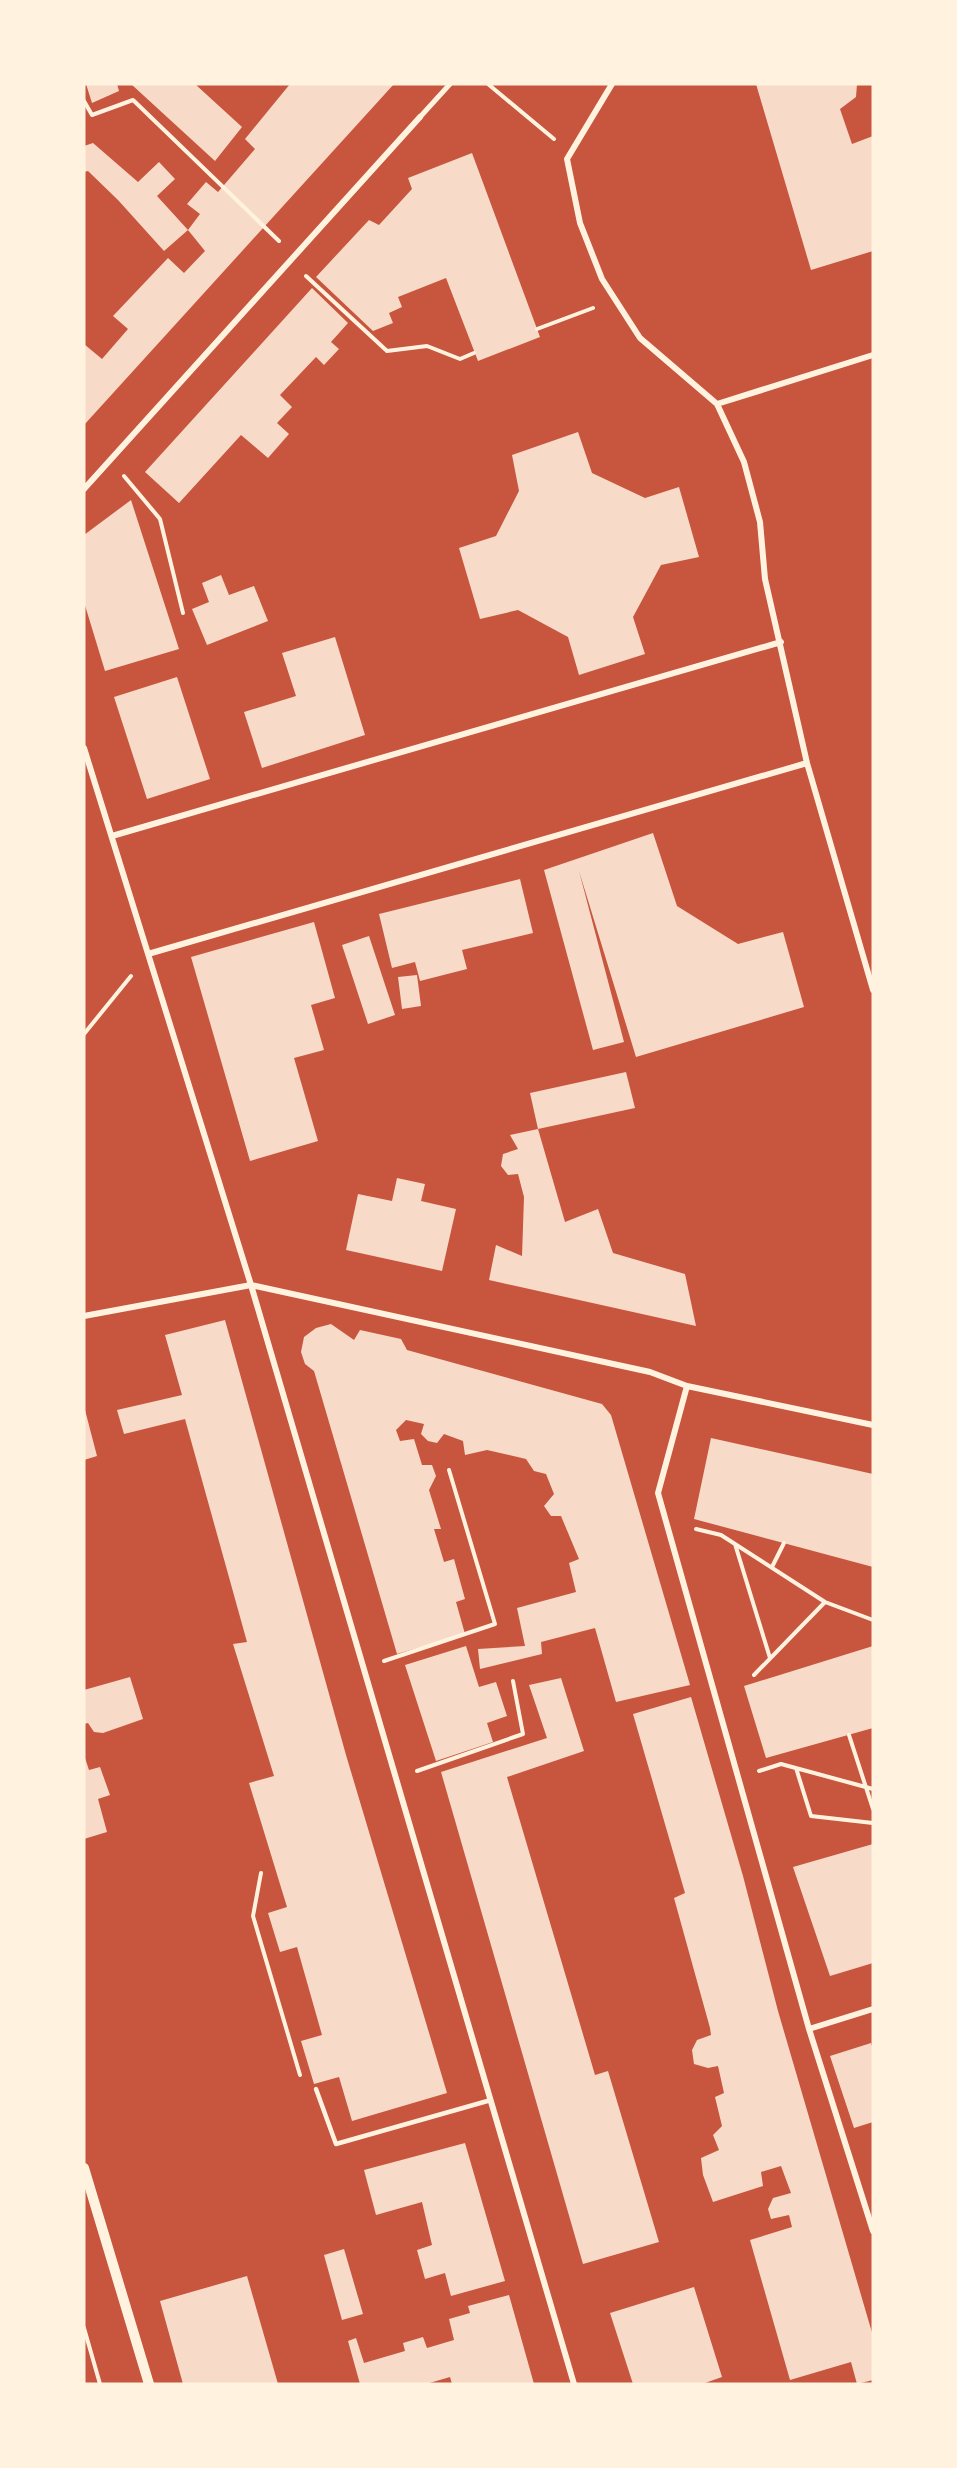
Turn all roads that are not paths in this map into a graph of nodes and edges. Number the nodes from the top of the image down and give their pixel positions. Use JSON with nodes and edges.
{"nodes":[{"id":1,"x":450,"y":84,"type":"edge"},
{"id":2,"x":612,"y":84,"type":"edge"},
{"id":3,"x":420,"y":117,"type":"joint"},
{"id":4,"x":873,"y":355,"type":"edge"},
{"id":5,"x":717,"y":404,"type":"junction"},
{"id":6,"x":84,"y":489,"type":"edge"},
{"id":7,"x":781,"y":642,"type":"junction"},
{"id":8,"x":84,"y":748,"type":"edge"},
{"id":9,"x":807,"y":763,"type":"junction"},
{"id":10,"x":112,"y":836,"type":"junction"},
{"id":11,"x":148,"y":954,"type":"junction"},
{"id":12,"x":873,"y":990,"type":"edge"},
{"id":13,"x":251,"y":1285,"type":"junction"},
{"id":14,"x":84,"y":1316,"type":"edge"},
{"id":15,"x":687,"y":1386,"type":"junction"},
{"id":16,"x":873,"y":1425,"type":"edge"},
{"id":17,"x":873,"y":2009,"type":"edge"},
{"id":18,"x":809,"y":2029,"type":"junction"},
{"id":19,"x":316,"y":2089,"type":"road end"},
{"id":20,"x":491,"y":2100,"type":"junction"},
{"id":21,"x":84,"y":2168,"type":"edge"},
{"id":22,"x":873,"y":2230,"type":"edge"},
{"id":23,"x":149,"y":2384,"type":"edge"},
{"id":24,"x":574,"y":2384,"type":"edge"}],
"edges":[{"from":1,"to":3,"type":"street"},
{"from":2,"to":5,"type":"street"},
{"from":3,"to":6,"type":"street"},
{"from":4,"to":5,"type":"street"},
{"from":5,"to":7,"type":"street"},
{"from":7,"to":9,"type":"street"},
{"from":7,"to":10,"type":"street"},
{"from":8,"to":10,"type":"street"},
{"from":9,"to":11,"type":"street"},
{"from":9,"to":12,"type":"street"},
{"from":10,"to":11,"type":"street"},
{"from":11,"to":13,"type":"street"},
{"from":13,"to":14,"type":"street"},
{"from":13,"to":15,"type":"street"},
{"from":13,"to":20,"type":"street"},
{"from":15,"to":16,"type":"street"},
{"from":15,"to":18,"type":"street"},
{"from":17,"to":18,"type":"street"},
{"from":18,"to":22,"type":"street"},
{"from":19,"to":20,"type":"lane"},
{"from":20,"to":24,"type":"street"},
{"from":21,"to":23,"type":"street"}]}
